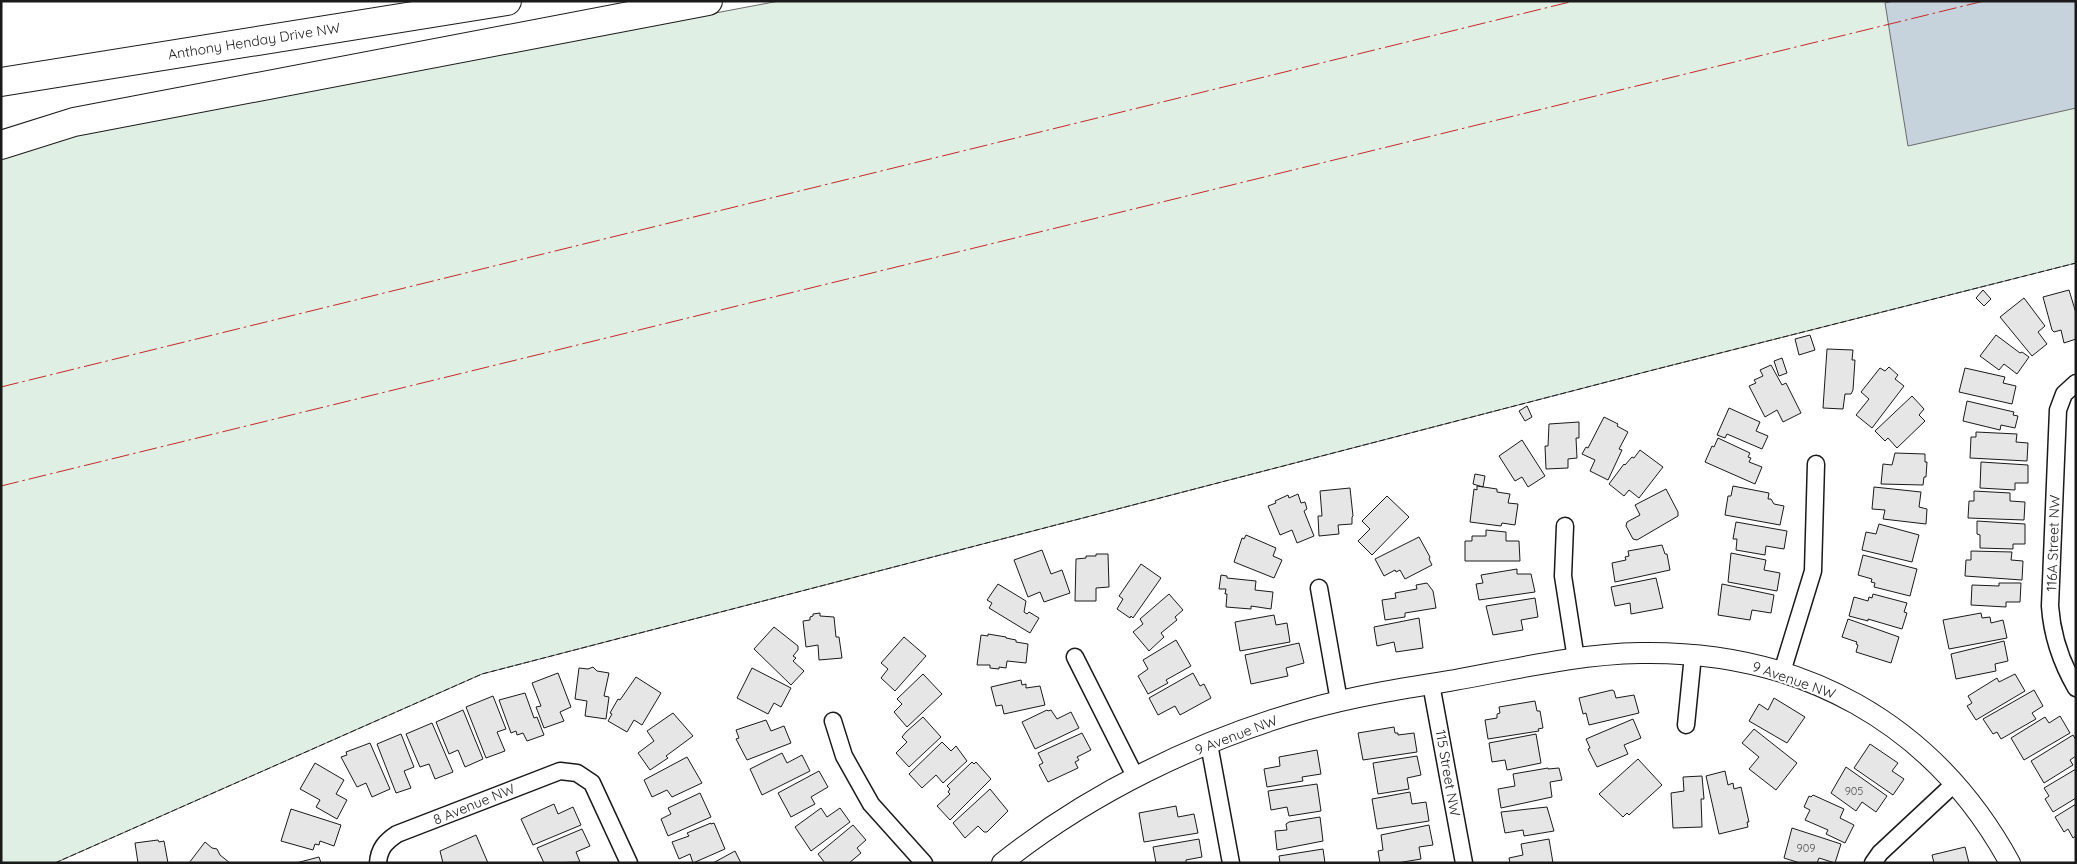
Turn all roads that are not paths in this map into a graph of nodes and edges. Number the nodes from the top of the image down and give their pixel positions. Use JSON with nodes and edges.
{"nodes":[{"id":1,"x":507,"y":1,"type":"edge"},
{"id":2,"x":708,"y":1,"type":"edge"},
{"id":3,"x":1,"y":82,"type":"edge"},
{"id":4,"x":1,"y":145,"type":"edge"},
{"id":5,"x":2070,"y":389,"type":"edge"},
{"id":6,"x":1816,"y":464,"type":"dead end"},
{"id":7,"x":1565,"y":526,"type":"dead end"},
{"id":8,"x":1319,"y":588,"type":"dead end"},
{"id":9,"x":1693,"y":655,"type":"junction"},
{"id":10,"x":1075,"y":657,"type":"dead end"},
{"id":11,"x":1576,"y":659,"type":"junction"},
{"id":12,"x":1782,"y":672,"type":"junction"},
{"id":13,"x":1431,"y":684,"type":"junction"},
{"id":14,"x":2076,"y":688,"type":"edge"},
{"id":15,"x":1340,"y":701,"type":"junction"},
{"id":16,"x":833,"y":721,"type":"dead end"},
{"id":17,"x":1686,"y":725,"type":"dead end"},
{"id":18,"x":1209,"y":744,"type":"junction"},
{"id":19,"x":1136,"y":778,"type":"junction"},
{"id":20,"x":1955,"y":783,"type":"junction"},
{"id":21,"x":378,"y":858,"type":"edge"},
{"id":22,"x":629,"y":863,"type":"edge"},
{"id":23,"x":924,"y":863,"type":"edge"},
{"id":24,"x":1002,"y":863,"type":"edge"},
{"id":25,"x":1231,"y":863,"type":"edge"},
{"id":26,"x":1464,"y":863,"type":"edge"},
{"id":27,"x":1873,"y":863,"type":"edge"},
{"id":28,"x":2010,"y":863,"type":"edge"}],
"edges":[{"from":1,"to":3,"type":"highway","name":"Anthony Henday Drive NW"},
{"from":2,"to":4,"type":"highway"},
{"from":5,"to":14,"type":"street","name":"116A Street NW"},
{"from":6,"to":12,"type":"street"},
{"from":7,"to":11,"type":"street"},
{"from":8,"to":15,"type":"street"},
{"from":9,"to":11,"type":"street","name":"9 Avenue NW"},
{"from":9,"to":12,"type":"street","name":"9 Avenue NW"},
{"from":9,"to":17,"type":"street"},
{"from":10,"to":19,"type":"street"},
{"from":11,"to":13,"type":"street","name":"9 Avenue NW"},
{"from":12,"to":20,"type":"street","name":"9 Avenue NW"},
{"from":13,"to":15,"type":"street","name":"9 Avenue NW"},
{"from":13,"to":26,"type":"street","name":"115 Street NW"},
{"from":15,"to":18,"type":"street","name":"9 Avenue NW"},
{"from":16,"to":23,"type":"street"},
{"from":18,"to":19,"type":"street","name":"9 Avenue NW"},
{"from":18,"to":25,"type":"street"},
{"from":19,"to":24,"type":"street","name":"9 Avenue NW"},
{"from":20,"to":27,"type":"street"},
{"from":20,"to":28,"type":"street","name":"9 Avenue NW"},
{"from":21,"to":22,"type":"street","name":"8 Avenue NW"}]}
